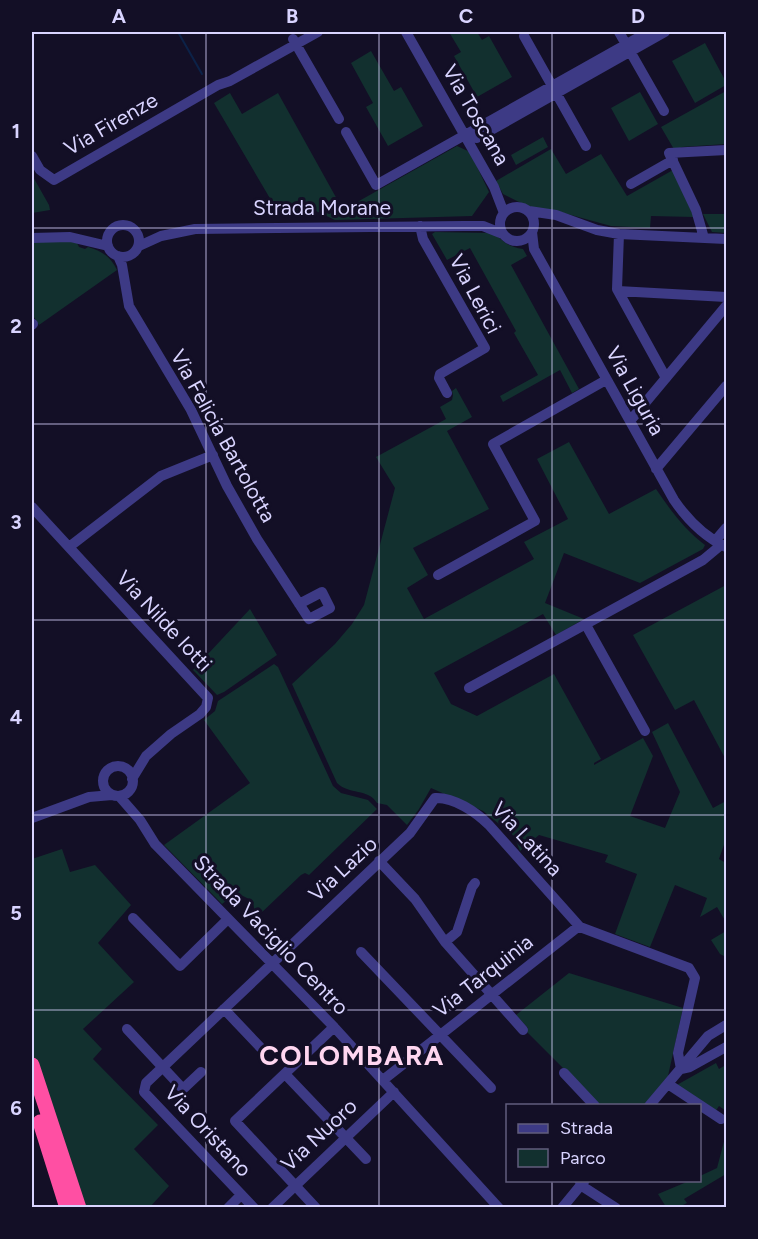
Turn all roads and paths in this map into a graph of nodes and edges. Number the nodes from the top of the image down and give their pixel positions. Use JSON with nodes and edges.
{"nodes":[{"id":1,"x":304,"y":32,"type":"edge"},
{"id":2,"x":318,"y":32,"type":"edge"},
{"id":3,"x":406,"y":32,"type":"edge"},
{"id":4,"x":619,"y":32,"type":"edge"},
{"id":5,"x":648,"y":32,"type":"edge"},
{"id":6,"x":665,"y":32,"type":"edge"},
{"id":7,"x":524,"y":36,"type":"dead end"},
{"id":8,"x":294,"y":41,"type":"junction"},
{"id":9,"x":628,"y":48,"type":"junction"},
{"id":10,"x":554,"y":89,"type":"junction"},
{"id":11,"x":664,"y":111,"type":"dead end"},
{"id":12,"x":339,"y":119,"type":"dead end"},
{"id":13,"x":346,"y":132,"type":"dead end"},
{"id":14,"x":465,"y":136,"type":"junction"},
{"id":15,"x":586,"y":146,"type":"dead end"},
{"id":16,"x":726,"y":150,"type":"edge"},
{"id":17,"x":32,"y":156,"type":"edge"},
{"id":18,"x":673,"y":160,"type":"junction"},
{"id":19,"x":631,"y":184,"type":"dead end"},
{"id":20,"x":494,"y":187,"type":"junction"},
{"id":21,"x":518,"y":207,"type":"junction"},
{"id":22,"x":529,"y":211,"type":"junction"},
{"id":23,"x":502,"y":215,"type":"junction"},
{"id":24,"x":563,"y":218,"type":"junction"},
{"id":25,"x":420,"y":226,"type":"junction"},
{"id":26,"x":483,"y":226,"type":"junction"},
{"id":27,"x":533,"y":230,"type":"junction"},
{"id":28,"x":503,"y":234,"type":"junction"},
{"id":29,"x":619,"y":234,"type":"junction"},
{"id":30,"x":32,"y":238,"type":"edge"},
{"id":31,"x":704,"y":238,"type":"junction"},
{"id":32,"x":726,"y":239,"type":"edge"},
{"id":33,"x":520,"y":240,"type":"junction"},
{"id":34,"x":108,"y":241,"type":"junction"},
{"id":35,"x":136,"y":245,"type":"junction"},
{"id":36,"x":534,"y":249,"type":"junction"},
{"id":37,"x":118,"y":256,"type":"junction"},
{"id":38,"x":126,"y":282,"type":"junction"},
{"id":39,"x":618,"y":291,"type":"junction"},
{"id":40,"x":726,"y":297,"type":"edge"},
{"id":41,"x":726,"y":306,"type":"edge"},
{"id":42,"x":666,"y":378,"type":"junction"},
{"id":43,"x":606,"y":380,"type":"junction"},
{"id":44,"x":726,"y":386,"type":"edge"},
{"id":45,"x":447,"y":393,"type":"dead end"},
{"id":46,"x":630,"y":421,"type":"junction"},
{"id":47,"x":213,"y":456,"type":"junction"},
{"id":48,"x":656,"y":469,"type":"junction"},
{"id":49,"x":32,"y":507,"type":"edge"},
{"id":50,"x":726,"y":528,"type":"edge"},
{"id":51,"x":721,"y":544,"type":"edge"},
{"id":52,"x":69,"y":547,"type":"junction"},
{"id":53,"x":438,"y":575,"type":"dead end"},
{"id":54,"x":299,"y":603,"type":"dead end"},
{"id":55,"x":586,"y":625,"type":"junction"},
{"id":56,"x":469,"y":688,"type":"dead end"},
{"id":57,"x":645,"y":731,"type":"dead end"},
{"id":58,"x":146,"y":756,"type":"junction"},
{"id":59,"x":121,"y":767,"type":"junction"},
{"id":60,"x":103,"y":778,"type":"junction"},
{"id":61,"x":131,"y":783,"type":"junction"},
{"id":62,"x":116,"y":795,"type":"junction"},
{"id":63,"x":88,"y":797,"type":"junction"},
{"id":64,"x":435,"y":798,"type":"joint"},
{"id":65,"x":32,"y":818,"type":"edge"},
{"id":66,"x":141,"y":820,"type":"junction"},
{"id":67,"x":379,"y":861,"type":"junction"},
{"id":68,"x":475,"y":883,"type":"dead end"},
{"id":69,"x":133,"y":918,"type":"dead end"},
{"id":70,"x":228,"y":919,"type":"junction"},
{"id":71,"x":579,"y":926,"type":"junction"},
{"id":72,"x":445,"y":942,"type":"junction"},
{"id":73,"x":361,"y":951,"type":"dead end"},
{"id":74,"x":272,"y":963,"type":"junction"},
{"id":75,"x":491,"y":995,"type":"junction"},
{"id":76,"x":224,"y":1009,"type":"junction"},
{"id":77,"x":726,"y":1024,"type":"edge"},
{"id":78,"x":334,"y":1028,"type":"junction"},
{"id":79,"x":127,"y":1029,"type":"dead end"},
{"id":80,"x":523,"y":1030,"type":"dead end"},
{"id":81,"x":440,"y":1035,"type":"junction"},
{"id":82,"x":260,"y":1047,"type":"dead end"},
{"id":83,"x":726,"y":1047,"type":"edge"},
{"id":84,"x":32,"y":1065,"type":"edge"},
{"id":85,"x":163,"y":1067,"type":"junction"},
{"id":86,"x":681,"y":1069,"type":"junction"},
{"id":87,"x":201,"y":1072,"type":"dead end"},
{"id":88,"x":564,"y":1073,"type":"dead end"},
{"id":89,"x":285,"y":1074,"type":"junction"},
{"id":90,"x":383,"y":1080,"type":"junction"},
{"id":91,"x":668,"y":1084,"type":"junction"},
{"id":92,"x":491,"y":1088,"type":"dead end"},
{"id":93,"x":394,"y":1092,"type":"junction"},
{"id":94,"x":32,"y":1097,"type":"edge"},
{"id":95,"x":593,"y":1104,"type":"edge"},
{"id":96,"x":651,"y":1104,"type":"edge"},
{"id":97,"x":698,"y":1104,"type":"edge"},
{"id":98,"x":701,"y":1106,"type":"edge"},
{"id":99,"x":721,"y":1119,"type":"dead end"},
{"id":100,"x":346,"y":1137,"type":"junction"},
{"id":101,"x":366,"y":1159,"type":"dead end"},
{"id":102,"x":582,"y":1182,"type":"edge"},
{"id":103,"x":295,"y":1185,"type":"junction"},
{"id":104,"x":241,"y":1195,"type":"junction"},
{"id":105,"x":67,"y":1208,"type":"edge"},
{"id":106,"x":79,"y":1208,"type":"edge"},
{"id":107,"x":228,"y":1208,"type":"edge"},
{"id":108,"x":254,"y":1208,"type":"edge"},
{"id":109,"x":272,"y":1208,"type":"edge"},
{"id":110,"x":316,"y":1208,"type":"edge"},
{"id":111,"x":499,"y":1208,"type":"edge"},
{"id":112,"x":562,"y":1208,"type":"edge"},
{"id":113,"x":616,"y":1208,"type":"edge"}],
"edges":[{"from":1,"to":8,"type":"street","name":"Via Firenze"},
{"from":2,"to":8,"type":"street","name":"Via Firenze"},
{"from":3,"to":14,"type":"street","name":"Via Toscana"},
{"from":4,"to":9,"type":"street"},
{"from":5,"to":9,"type":"street"},
{"from":6,"to":9,"type":"street"},
{"from":7,"to":10,"type":"street"},
{"from":8,"to":12,"type":"street"},
{"from":8,"to":17,"type":"street","name":"Via Firenze"},
{"from":9,"to":10,"type":"street"},
{"from":9,"to":11,"type":"street"},
{"from":10,"to":14,"type":"street"},
{"from":10,"to":15,"type":"street"},
{"from":13,"to":14,"type":"street"},
{"from":14,"to":20,"type":"street","name":"Via Toscana"},
{"from":16,"to":18,"type":"street"},
{"from":18,"to":19,"type":"street"},
{"from":18,"to":31,"type":"street"},
{"from":20,"to":21,"type":"street","name":"Via Toscana"},
{"from":20,"to":23,"type":"street","name":"Via Toscana"},
{"from":21,"to":22,"type":"street"},
{"from":21,"to":23,"type":"street"},
{"from":22,"to":24,"type":"street"},
{"from":22,"to":27,"type":"street"},
{"from":23,"to":26,"type":"street","name":"Strada Morane"},
{"from":23,"to":28,"type":"street"},
{"from":24,"to":27,"type":"street"},
{"from":24,"to":29,"type":"street"},
{"from":25,"to":26,"type":"street","name":"Strada Morane"},
{"from":25,"to":35,"type":"street","name":"Strada Morane"},
{"from":25,"to":45,"type":"street","name":"Via Lerici"},
{"from":26,"to":28,"type":"street","name":"Strada Morane"},
{"from":27,"to":33,"type":"street"},
{"from":27,"to":36,"type":"street","name":"Via Liguria"},
{"from":28,"to":33,"type":"street"},
{"from":29,"to":31,"type":"street"},
{"from":29,"to":39,"type":"street"},
{"from":30,"to":34,"type":"street"},
{"from":31,"to":32,"type":"street"},
{"from":33,"to":36,"type":"street","name":"Via Liguria"},
{"from":34,"to":35,"type":"street"},
{"from":34,"to":37,"type":"street"},
{"from":35,"to":37,"type":"street"},
{"from":35,"to":38,"type":"street","name":"Via Felicia Bartolotta"},
{"from":36,"to":43,"type":"street","name":"Via Liguria"},
{"from":37,"to":38,"type":"street","name":"Via Felicia Bartolotta"},
{"from":38,"to":47,"type":"street","name":"Via Felicia Bartolotta"},
{"from":39,"to":40,"type":"street"},
{"from":39,"to":42,"type":"street"},
{"from":41,"to":42,"type":"street"},
{"from":42,"to":46,"type":"street"},
{"from":43,"to":46,"type":"street","name":"Via Liguria"},
{"from":43,"to":53,"type":"street"},
{"from":44,"to":48,"type":"street"},
{"from":46,"to":48,"type":"street","name":"Via Liguria"},
{"from":47,"to":52,"type":"street"},
{"from":47,"to":54,"type":"street","name":"Via Felicia Bartolotta"},
{"from":48,"to":51,"type":"street","name":"Via Liguria"},
{"from":49,"to":52,"type":"street","name":"Via Nilde Iotti"},
{"from":50,"to":51,"type":"street"},
{"from":51,"to":55,"type":"street"},
{"from":52,"to":58,"type":"street","name":"Via Nilde Iotti"},
{"from":55,"to":56,"type":"street"},
{"from":55,"to":57,"type":"street"},
{"from":58,"to":59,"type":"street","name":"Via Nilde Iotti"},
{"from":58,"to":61,"type":"street","name":"Via Nilde Iotti"},
{"from":59,"to":60,"type":"street"},
{"from":59,"to":61,"type":"street"},
{"from":60,"to":62,"type":"street"},
{"from":60,"to":63,"type":"street"},
{"from":61,"to":62,"type":"street"},
{"from":61,"to":66,"type":"street","name":"Strada Vaciglio Centro"},
{"from":62,"to":63,"type":"street"},
{"from":62,"to":66,"type":"street","name":"Strada Vaciglio Centro"},
{"from":63,"to":65,"type":"street"},
{"from":64,"to":67,"type":"street","name":"Via Lazio"},
{"from":64,"to":71,"type":"street","name":"Via Latina"},
{"from":66,"to":70,"type":"street","name":"Strada Vaciglio Centro"},
{"from":67,"to":72,"type":"street"},
{"from":67,"to":74,"type":"street","name":"Via Lazio"},
{"from":68,"to":72,"type":"street"},
{"from":69,"to":70,"type":"street"},
{"from":70,"to":74,"type":"street","name":"Strada Vaciglio Centro"},
{"from":71,"to":75,"type":"street","name":"Via Tarquinia"},
{"from":71,"to":86,"type":"street"},
{"from":72,"to":75,"type":"street"},
{"from":73,"to":81,"type":"street"},
{"from":74,"to":76,"type":"street","name":"Via Oristano"},
{"from":74,"to":78,"type":"street","name":"Strada Vaciglio Centro"},
{"from":75,"to":80,"type":"street"},
{"from":75,"to":81,"type":"street","name":"Via Tarquinia"},
{"from":76,"to":82,"type":"street"},
{"from":76,"to":85,"type":"street","name":"Via Oristano"},
{"from":77,"to":86,"type":"street"},
{"from":78,"to":89,"type":"street"},
{"from":78,"to":90,"type":"street","name":"Strada Vaciglio Centro"},
{"from":79,"to":85,"type":"street","name":"Via Oristano"},
{"from":81,"to":90,"type":"street","name":"Via Tarquinia"},
{"from":81,"to":92,"type":"street"},
{"from":83,"to":86,"type":"street"},
{"from":84,"to":106,"type":"highway"},
{"from":85,"to":87,"type":"street","name":"Via Oristano"},
{"from":85,"to":104,"type":"street","name":"Via Oristano"},
{"from":86,"to":91,"type":"street"},
{"from":88,"to":95,"type":"street"},
{"from":89,"to":100,"type":"street"},
{"from":89,"to":103,"type":"street"},
{"from":90,"to":93,"type":"street","name":"Strada Vaciglio Centro"},
{"from":91,"to":96,"type":"street"},
{"from":91,"to":97,"type":"street"},
{"from":93,"to":100,"type":"street","name":"Via Nuoro"},
{"from":93,"to":111,"type":"street","name":"Strada Vaciglio Centro"},
{"from":94,"to":105,"type":"highway"},
{"from":98,"to":99,"type":"street"},
{"from":100,"to":101,"type":"street"},
{"from":100,"to":103,"type":"street","name":"Via Nuoro"},
{"from":102,"to":112,"type":"street"},
{"from":102,"to":113,"type":"street"},
{"from":103,"to":109,"type":"street","name":"Via Nuoro"},
{"from":103,"to":110,"type":"street"},
{"from":104,"to":107,"type":"street","name":"Via Oristano"},
{"from":104,"to":108,"type":"street","name":"Via Oristano"}]}
